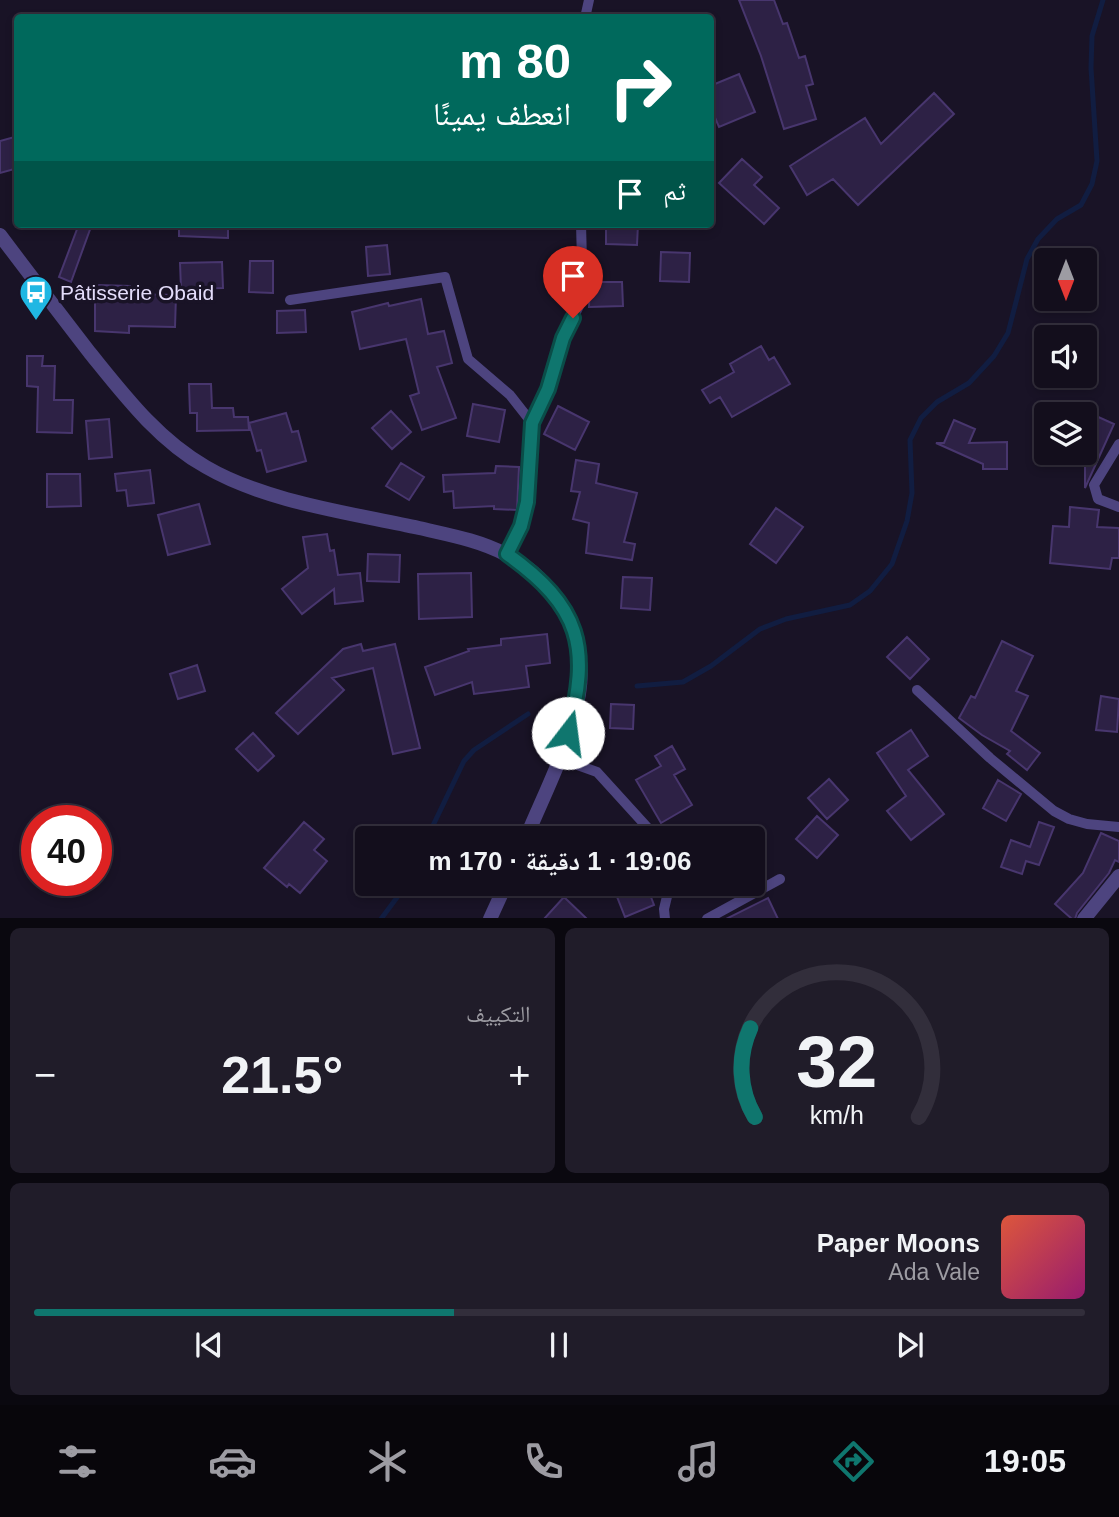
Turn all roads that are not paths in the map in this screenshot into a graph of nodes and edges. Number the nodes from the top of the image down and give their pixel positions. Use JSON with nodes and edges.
{"nodes":[{"id":1,"x":581,"y":228,"type":"edge"},
{"id":2,"x":0,"y":235,"type":"edge"},
{"id":3,"x":290,"y":300,"type":"dead end"},
{"id":4,"x":532,"y":423,"type":"junction"},
{"id":5,"x":1119,"y":444,"type":"edge"},
{"id":6,"x":1119,"y":507,"type":"edge"},
{"id":7,"x":507,"y":554,"type":"junction"},
{"id":8,"x":917,"y":690,"type":"dead end"},
{"id":9,"x":558,"y":758,"type":"junction"},
{"id":10,"x":531,"y":826,"type":"edge"},
{"id":11,"x":646,"y":826,"type":"edge"},
{"id":12,"x":1119,"y":827,"type":"edge"},
{"id":13,"x":1119,"y":876,"type":"edge"},
{"id":14,"x":780,"y":878,"type":"dead end"},
{"id":15,"x":501,"y":896,"type":"edge"},
{"id":16,"x":667,"y":896,"type":"edge"},
{"id":17,"x":491,"y":918,"type":"edge"},
{"id":18,"x":665,"y":918,"type":"edge"},
{"id":19,"x":709,"y":918,"type":"edge"},
{"id":20,"x":1085,"y":918,"type":"edge"}],
"edges":[{"from":1,"to":4,"type":"lane"},
{"from":2,"to":7,"type":"street"},
{"from":3,"to":4,"type":"lane"},
{"from":4,"to":7,"type":"lane"},
{"from":5,"to":6,"type":"lane"},
{"from":7,"to":9,"type":"street"},
{"from":8,"to":12,"type":"lane"},
{"from":9,"to":10,"type":"street"},
{"from":9,"to":11,"type":"lane"},
{"from":13,"to":20,"type":"street"},
{"from":14,"to":19,"type":"lane"},
{"from":15,"to":17,"type":"street"},
{"from":16,"to":18,"type":"lane"}]}
